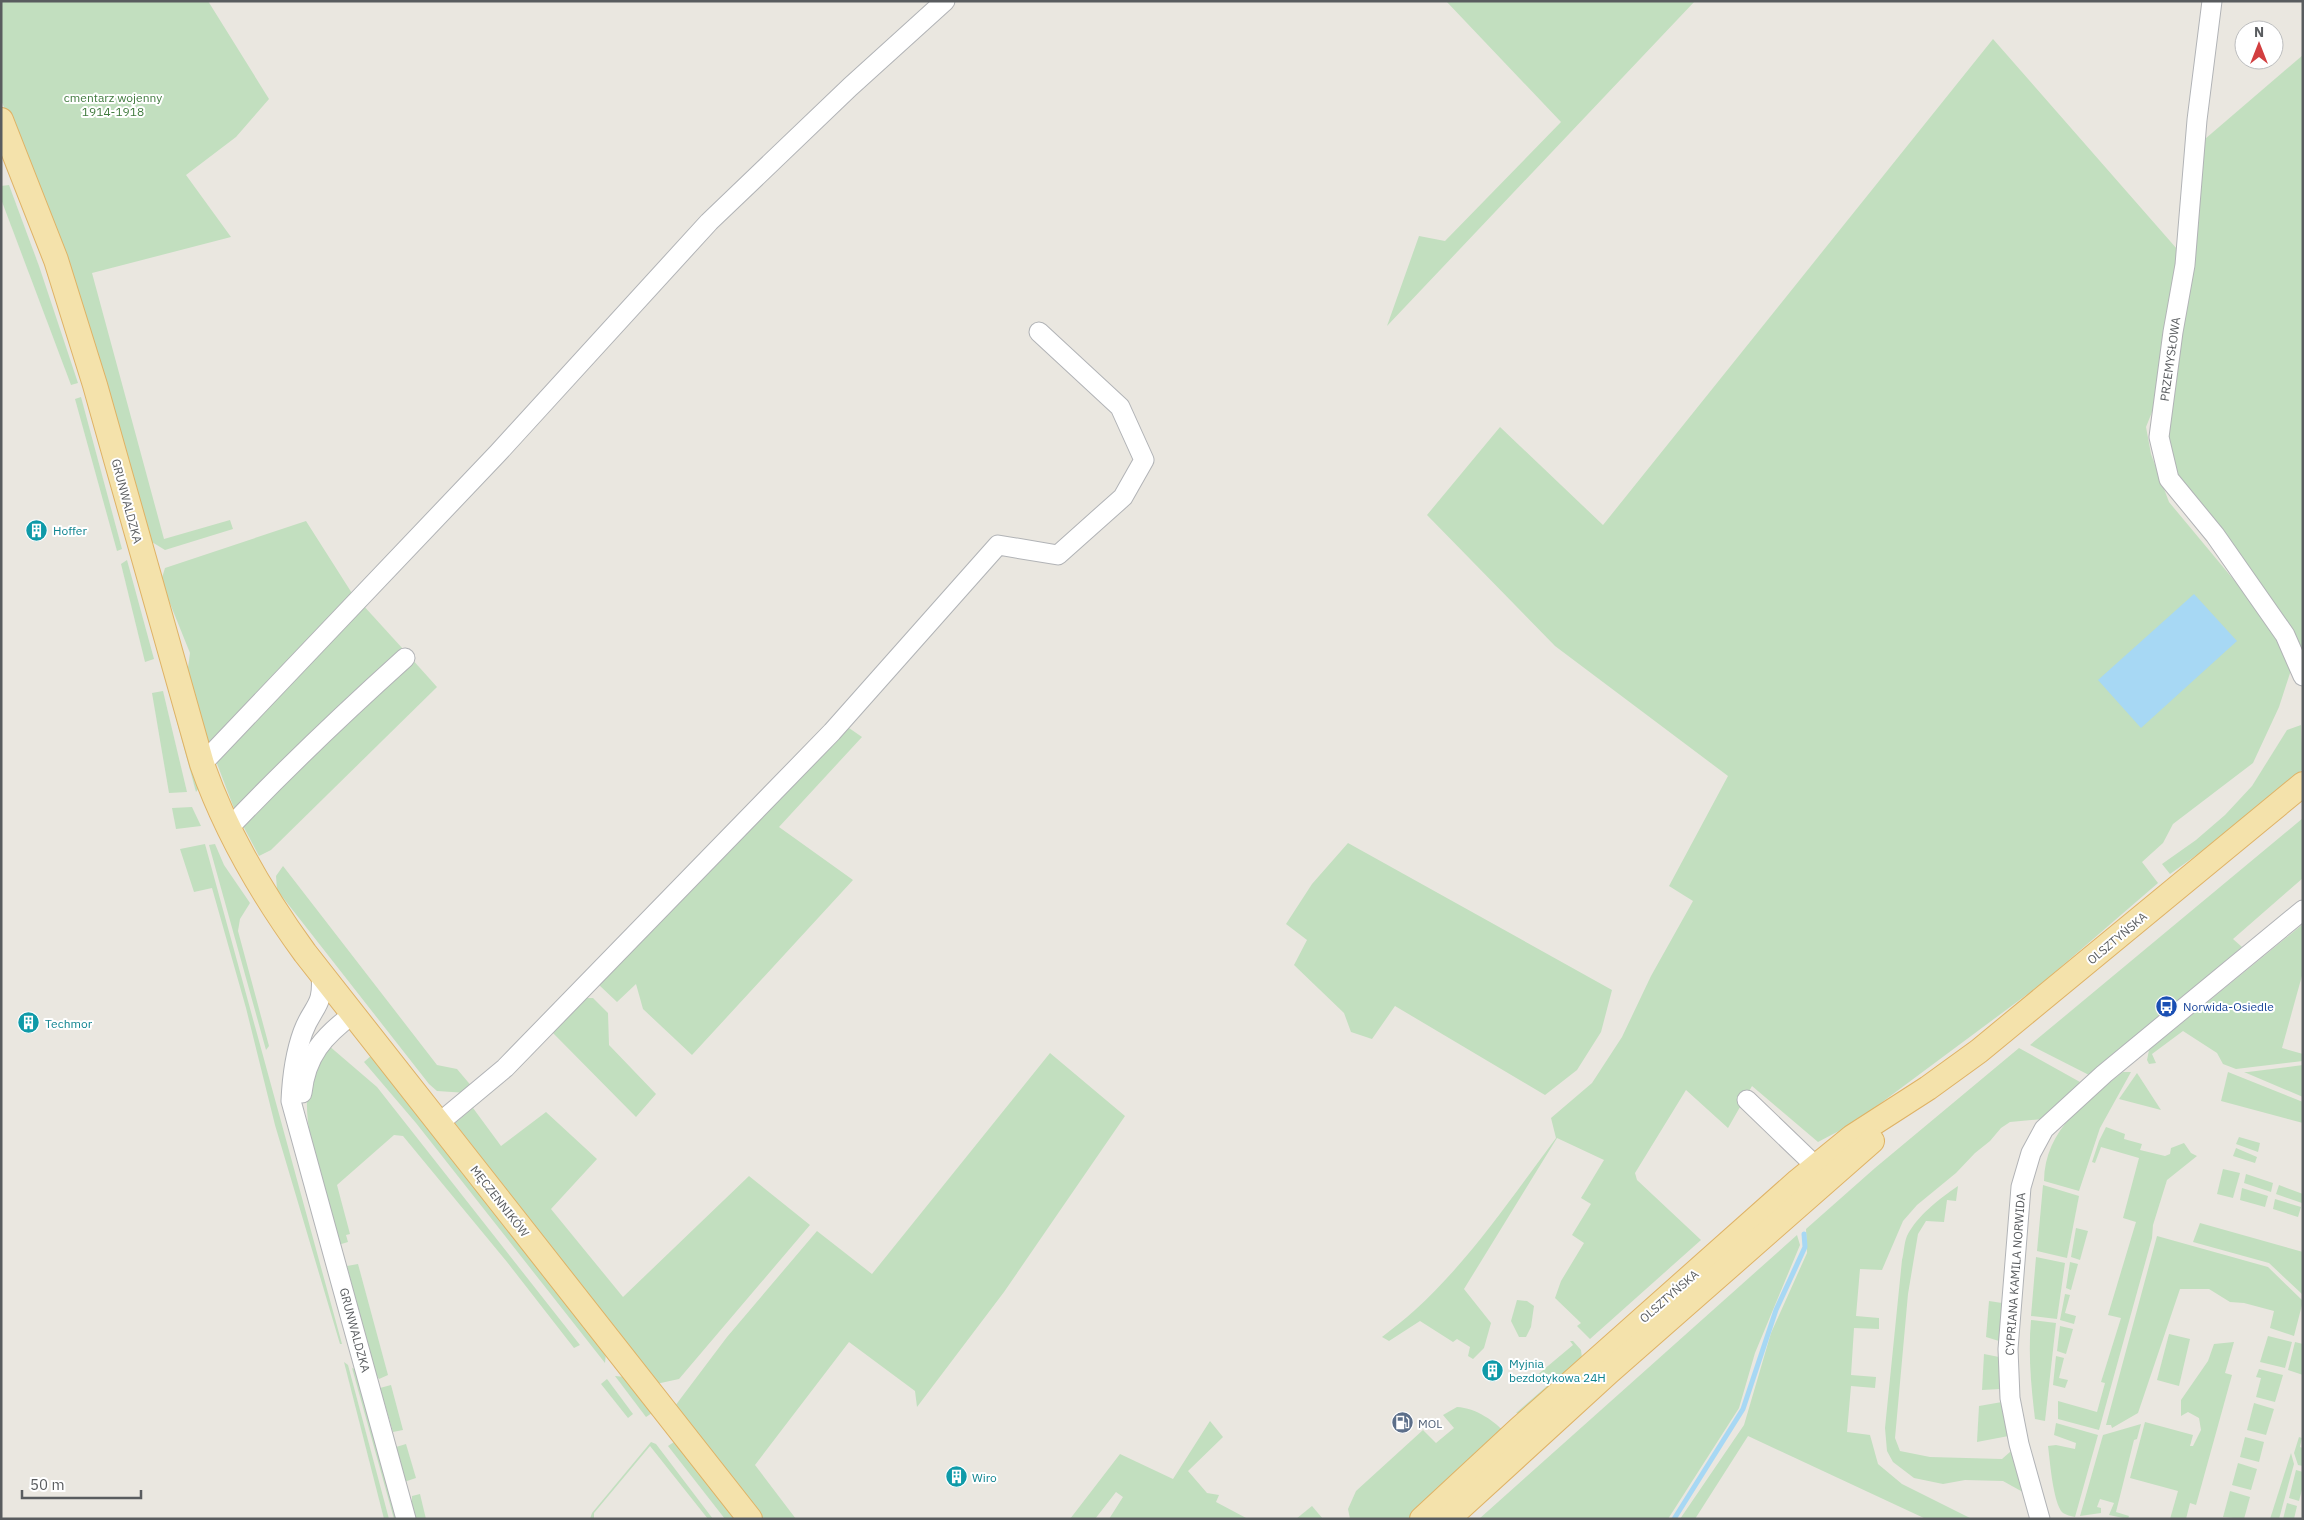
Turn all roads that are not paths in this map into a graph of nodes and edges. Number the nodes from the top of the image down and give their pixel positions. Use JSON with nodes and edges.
{"nodes":[{"id":1,"x":945,"y":1,"type":"edge"},
{"id":2,"x":2212,"y":1,"type":"edge"},
{"id":3,"x":1,"y":120,"type":"edge"},
{"id":4,"x":1039,"y":332,"type":"dead end"},
{"id":5,"x":405,"y":658,"type":"dead end"},
{"id":6,"x":2303,"y":676,"type":"edge"},
{"id":7,"x":202,"y":764,"type":"junction"},
{"id":8,"x":2303,"y":784,"type":"edge"},
{"id":9,"x":228,"y":829,"type":"junction"},
{"id":10,"x":255,"y":879,"type":"joint"},
{"id":11,"x":2303,"y":910,"type":"edge"},
{"id":12,"x":321,"y":974,"type":"junction"},
{"id":13,"x":353,"y":1014,"type":"junction"},
{"id":14,"x":1747,"y":1100,"type":"dead end"},
{"id":15,"x":439,"y":1123,"type":"junction"},
{"id":16,"x":304,"y":1141,"type":"junction"},
{"id":17,"x":1823,"y":1172,"type":"junction"},
{"id":18,"x":406,"y":1519,"type":"edge"},
{"id":19,"x":750,"y":1519,"type":"edge"},
{"id":20,"x":1422,"y":1519,"type":"edge"},
{"id":21,"x":1448,"y":1519,"type":"edge"},
{"id":22,"x":2040,"y":1519,"type":"edge"}],
"edges":[{"from":1,"to":7,"type":"street"},
{"from":2,"to":6,"type":"street","name":"PRZEMYSŁOWA"},
{"from":3,"to":7,"type":"main road","name":"GRUNWALDZKA"},
{"from":4,"to":15,"type":"street"},
{"from":5,"to":9,"type":"street"},
{"from":7,"to":9,"type":"main road","name":"GRUNWALDZKA"},
{"from":8,"to":17,"type":"main road","name":"OLSZTYŃSKA"},
{"from":9,"to":10,"type":"main road","name":"GRUNWALDZKA"},
{"from":10,"to":12,"type":"main road","name":"MĘCZENNIKÓW"},
{"from":11,"to":22,"type":"street","name":"CYPRIANA KAMILA NORWIDA"},
{"from":12,"to":13,"type":"main road","name":"MĘCZENNIKÓW"},
{"from":12,"to":16,"type":"street","name":"GRUNWALDZKA"},
{"from":13,"to":15,"type":"main road","name":"MĘCZENNIKÓW"},
{"from":13,"to":16,"type":"street","name":"GRUNWALDZKA"},
{"from":14,"to":17,"type":"street"},
{"from":15,"to":19,"type":"main road","name":"MĘCZENNIKÓW"},
{"from":16,"to":18,"type":"street","name":"GRUNWALDZKA"},
{"from":17,"to":20,"type":"main road","name":"OLSZTYŃSKA"},
{"from":17,"to":21,"type":"main road","name":"OLSZTYŃSKA"}]}
